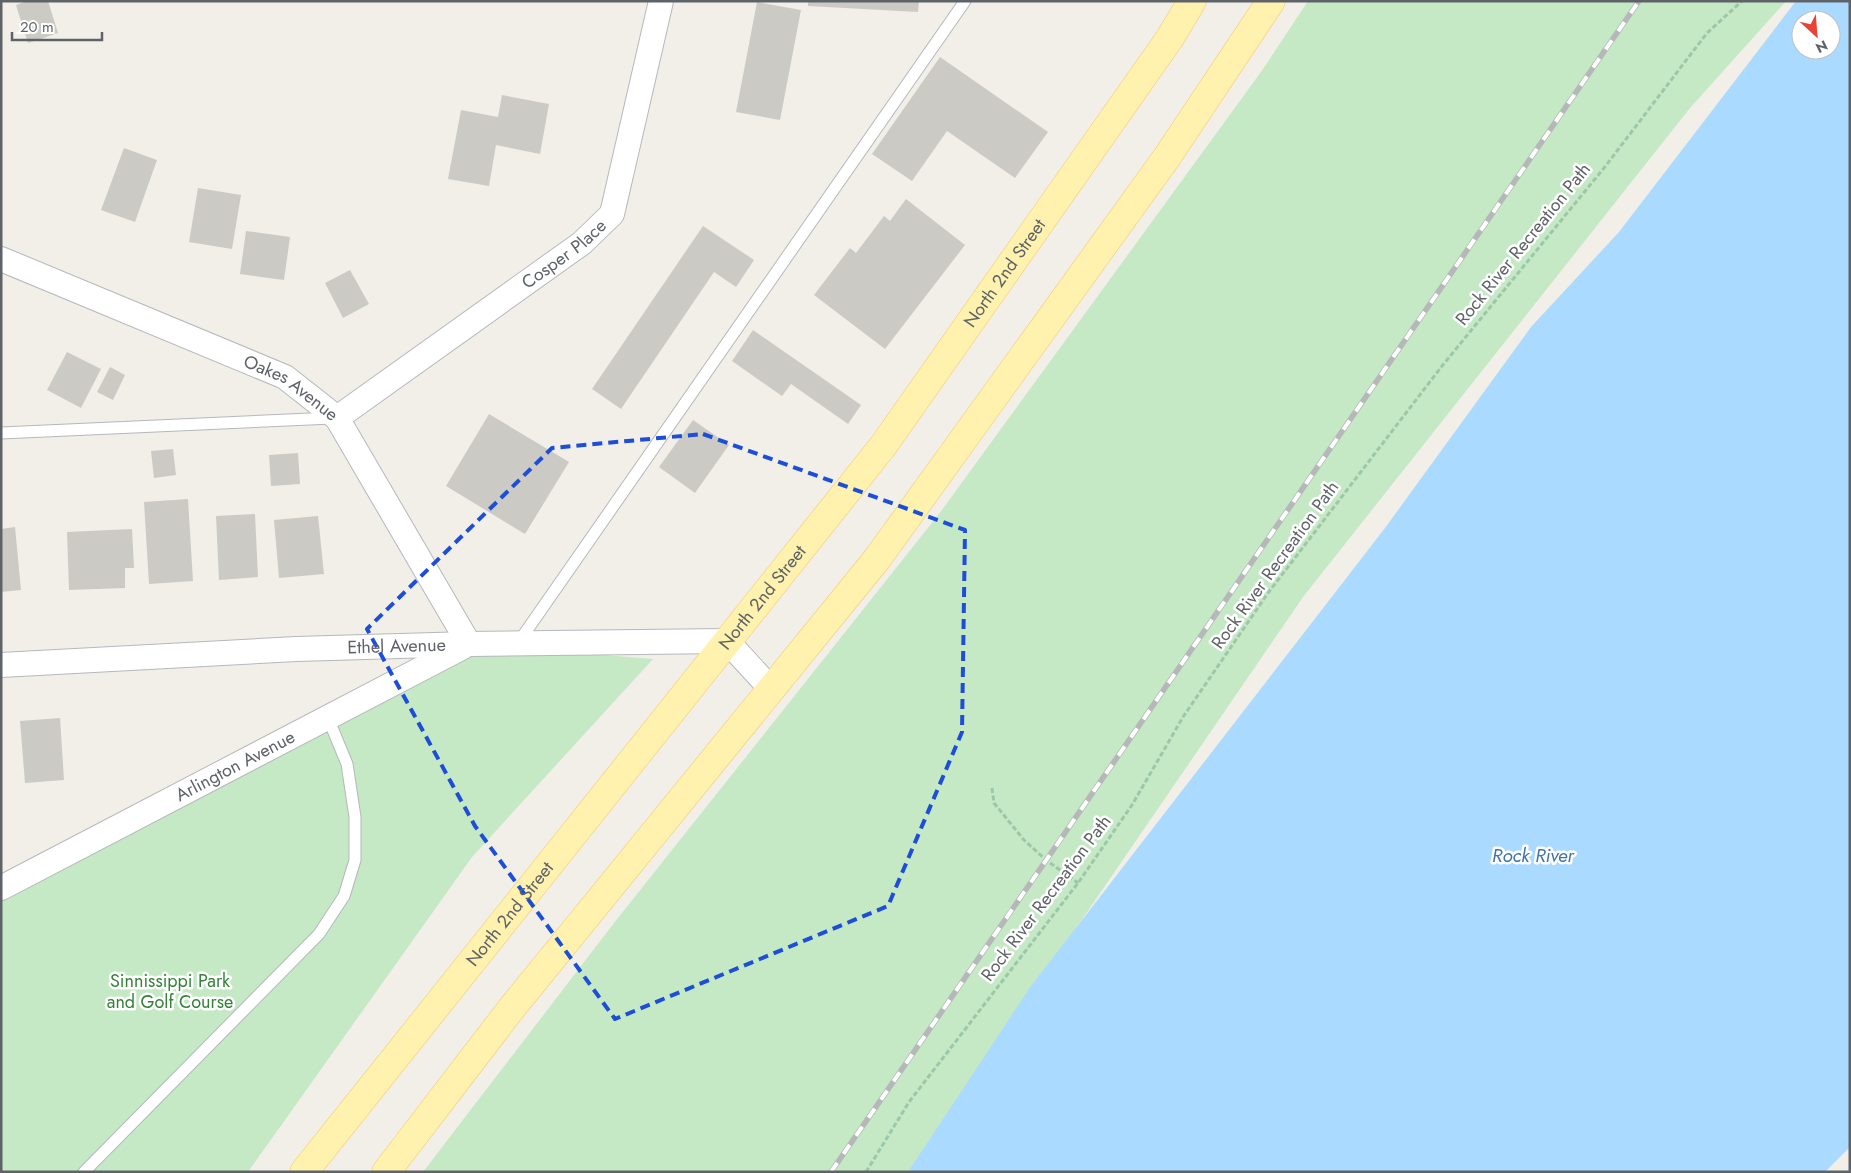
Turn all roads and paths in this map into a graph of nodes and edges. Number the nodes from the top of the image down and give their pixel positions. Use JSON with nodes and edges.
{"nodes":[{"id":1,"x":661,"y":1,"type":"edge"},
{"id":2,"x":965,"y":1,"type":"edge"},
{"id":3,"x":1192,"y":1,"type":"edge"},
{"id":4,"x":1271,"y":1,"type":"edge"},
{"id":5,"x":1742,"y":1,"type":"edge"},
{"id":6,"x":1,"y":259,"type":"edge"},
{"id":7,"x":337,"y":418,"type":"junction"},
{"id":8,"x":1,"y":432,"type":"edge"},
{"id":9,"x":727,"y":641,"type":"junction"},
{"id":10,"x":518,"y":643,"type":"junction"},
{"id":11,"x":469,"y":644,"type":"junction"},
{"id":12,"x":1,"y":664,"type":"edge"},
{"id":13,"x":771,"y":689,"type":"junction"},
{"id":14,"x":328,"y":718,"type":"junction"},
{"id":15,"x":992,"y":788,"type":"dead end"},
{"id":16,"x":1078,"y":883,"type":"junction"},
{"id":17,"x":1,"y":888,"type":"edge"},
{"id":18,"x":84,"y":1172,"type":"edge"},
{"id":19,"x":304,"y":1172,"type":"edge"},
{"id":20,"x":386,"y":1172,"type":"edge"},
{"id":21,"x":866,"y":1172,"type":"edge"}],
"edges":[{"from":1,"to":7,"type":"street","name":"Cosper Place"},
{"from":2,"to":10,"type":"lane"},
{"from":3,"to":9,"type":"main road","name":"North 2nd Street"},
{"from":4,"to":13,"type":"main road"},
{"from":5,"to":16,"type":"path","name":"Rock River Recreation Path"},
{"from":6,"to":7,"type":"street","name":"Oakes Avenue"},
{"from":7,"to":8,"type":"lane"},
{"from":7,"to":11,"type":"street","name":"Oakes Avenue"},
{"from":9,"to":10,"type":"street","name":"Ethel Avenue"},
{"from":9,"to":13,"type":"street"},
{"from":9,"to":19,"type":"main road","name":"North 2nd Street"},
{"from":10,"to":11,"type":"street","name":"Ethel Avenue"},
{"from":11,"to":12,"type":"street","name":"Ethel Avenue"},
{"from":11,"to":14,"type":"street","name":"Arlington Avenue"},
{"from":13,"to":20,"type":"main road"},
{"from":14,"to":17,"type":"street","name":"Arlington Avenue"},
{"from":14,"to":18,"type":"lane"},
{"from":15,"to":16,"type":"path"},
{"from":16,"to":21,"type":"path","name":"Rock River Recreation Path"}]}
